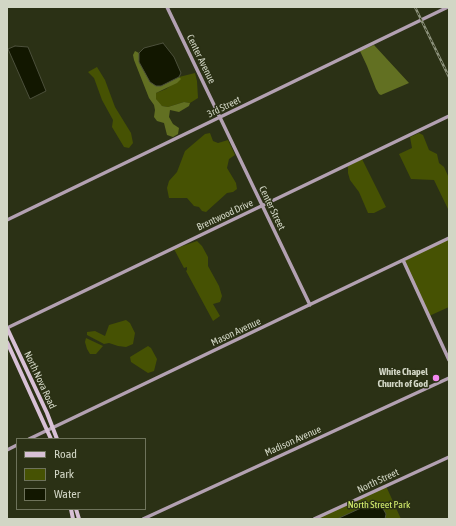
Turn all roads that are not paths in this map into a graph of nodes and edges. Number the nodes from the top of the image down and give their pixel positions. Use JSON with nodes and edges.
{"nodes":[{"id":1,"x":167,"y":7,"type":"edge"},
{"id":2,"x":447,"y":7,"type":"edge"},
{"id":3,"x":449,"y":11,"type":"edge"},
{"id":4,"x":449,"y":116,"type":"edge"},
{"id":5,"x":220,"y":118,"type":"junction"},
{"id":6,"x":262,"y":206,"type":"junction"},
{"id":7,"x":7,"y":220,"type":"edge"},
{"id":8,"x":449,"y":238,"type":"edge"},
{"id":9,"x":403,"y":260,"type":"junction"},
{"id":10,"x":310,"y":305,"type":"junction"},
{"id":11,"x":7,"y":328,"type":"edge"},
{"id":12,"x":7,"y":342,"type":"edge"},
{"id":13,"x":449,"y":360,"type":"edge"},
{"id":14,"x":16,"y":362,"type":"junction"},
{"id":15,"x":26,"y":369,"type":"junction"},
{"id":16,"x":449,"y":378,"type":"edge"},
{"id":17,"x":53,"y":428,"type":"junction"},
{"id":18,"x":47,"y":430,"type":"junction"},
{"id":19,"x":31,"y":438,"type":"edge"},
{"id":20,"x":51,"y":438,"type":"edge"},
{"id":21,"x":57,"y":438,"type":"edge"},
{"id":22,"x":16,"y":446,"type":"edge"},
{"id":23,"x":7,"y":450,"type":"edge"},
{"id":24,"x":449,"y":457,"type":"edge"},
{"id":25,"x":143,"y":519,"type":"edge"},
{"id":26,"x":314,"y":519,"type":"edge"}],
"edges":[{"from":1,"to":5,"type":"street","name":"Center Avenue"},
{"from":2,"to":3,"type":"street"},
{"from":2,"to":5,"type":"street","name":"3rd Street"},
{"from":4,"to":6,"type":"street","name":"Brentwood Drive"},
{"from":5,"to":6,"type":"street","name":"Center Street"},
{"from":5,"to":7,"type":"street","name":"3rd Street"},
{"from":6,"to":10,"type":"street","name":"Center Street"},
{"from":6,"to":11,"type":"street","name":"Brentwood Drive"},
{"from":8,"to":9,"type":"street","name":"Mason Avenue"},
{"from":9,"to":10,"type":"street","name":"Mason Avenue"},
{"from":9,"to":13,"type":"street"},
{"from":10,"to":17,"type":"street","name":"Mason Avenue"},
{"from":11,"to":15,"type":"main road","name":"North Nova Road"},
{"from":12,"to":14,"type":"main road","name":"North Nova Road"},
{"from":14,"to":15,"type":"main road"},
{"from":14,"to":18,"type":"main road","name":"North Nova Road"},
{"from":15,"to":17,"type":"main road","name":"North Nova Road"},
{"from":16,"to":25,"type":"street","name":"Madison Avenue"},
{"from":17,"to":18,"type":"street","name":"Mason Avenue"},
{"from":17,"to":21,"type":"main road","name":"North Nova Road"},
{"from":18,"to":19,"type":"street","name":"Mason Avenue"},
{"from":18,"to":20,"type":"main road","name":"North Nova Road"},
{"from":22,"to":23,"type":"street"},
{"from":24,"to":26,"type":"street","name":"North Street"}]}
